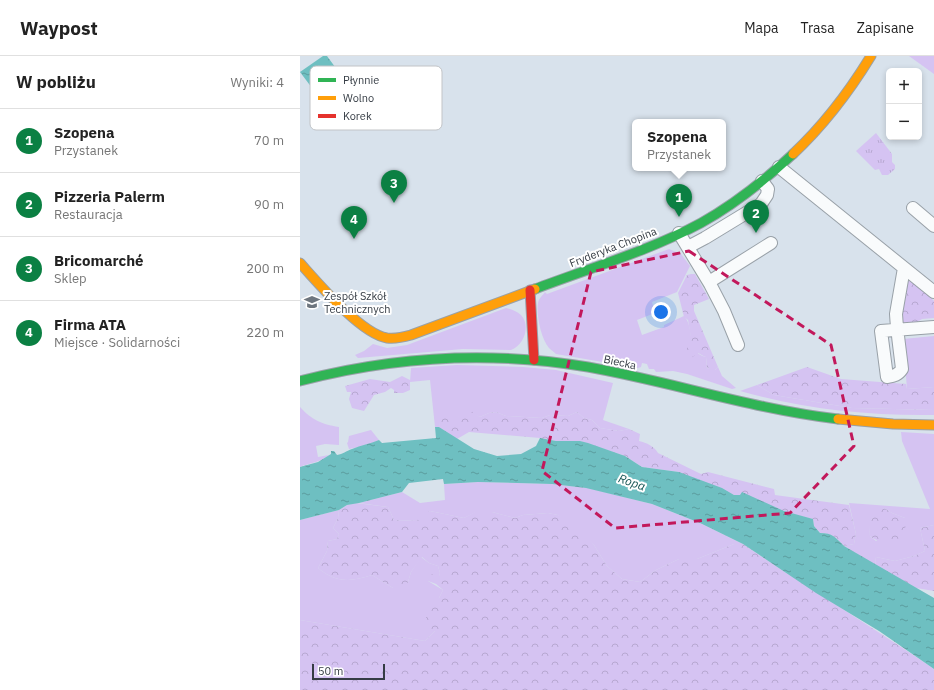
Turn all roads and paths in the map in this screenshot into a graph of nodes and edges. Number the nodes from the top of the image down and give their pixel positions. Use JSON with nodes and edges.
{"nodes":[{"id":1,"x":871,"y":56,"type":"edge"},
{"id":2,"x":779,"y":166,"type":"junction"},
{"id":3,"x":762,"y":181,"type":"junction"},
{"id":4,"x":913,"y":208,"type":"dead end"},
{"id":5,"x":934,"y":226,"type":"edge"},
{"id":6,"x":679,"y":233,"type":"junction"},
{"id":7,"x":771,"y":243,"type":"dead end"},
{"id":8,"x":688,"y":247,"type":"junction"},
{"id":9,"x":300,"y":263,"type":"edge"},
{"id":10,"x":904,"y":268,"type":"junction"},
{"id":11,"x":709,"y":282,"type":"junction"},
{"id":12,"x":530,"y":290,"type":"junction"},
{"id":13,"x":934,"y":292,"type":"edge"},
{"id":14,"x":934,"y":327,"type":"edge"},
{"id":15,"x":738,"y":345,"type":"dead end"},
{"id":16,"x":534,"y":360,"type":"junction"},
{"id":17,"x":300,"y":380,"type":"edge"},
{"id":18,"x":934,"y":425,"type":"edge"}],
"edges":[{"from":1,"to":2,"type":"street","name":"Fryderyka Chopina"},
{"from":2,"to":3,"type":"street","name":"Fryderyka Chopina"},
{"from":2,"to":10,"type":"street"},
{"from":3,"to":6,"type":"street","name":"Fryderyka Chopina"},
{"from":3,"to":8,"type":"street"},
{"from":4,"to":5,"type":"street"},
{"from":6,"to":8,"type":"street"},
{"from":6,"to":12,"type":"street","name":"Fryderyka Chopina"},
{"from":7,"to":11,"type":"street"},
{"from":8,"to":11,"type":"street"},
{"from":9,"to":12,"type":"street","name":"Fryderyka Chopina"},
{"from":10,"to":13,"type":"street"},
{"from":10,"to":14,"type":"street"},
{"from":11,"to":15,"type":"street"},
{"from":12,"to":16,"type":"street"},
{"from":16,"to":17,"type":"street","name":"Biecka"},
{"from":16,"to":18,"type":"street","name":"Biecka"}]}
